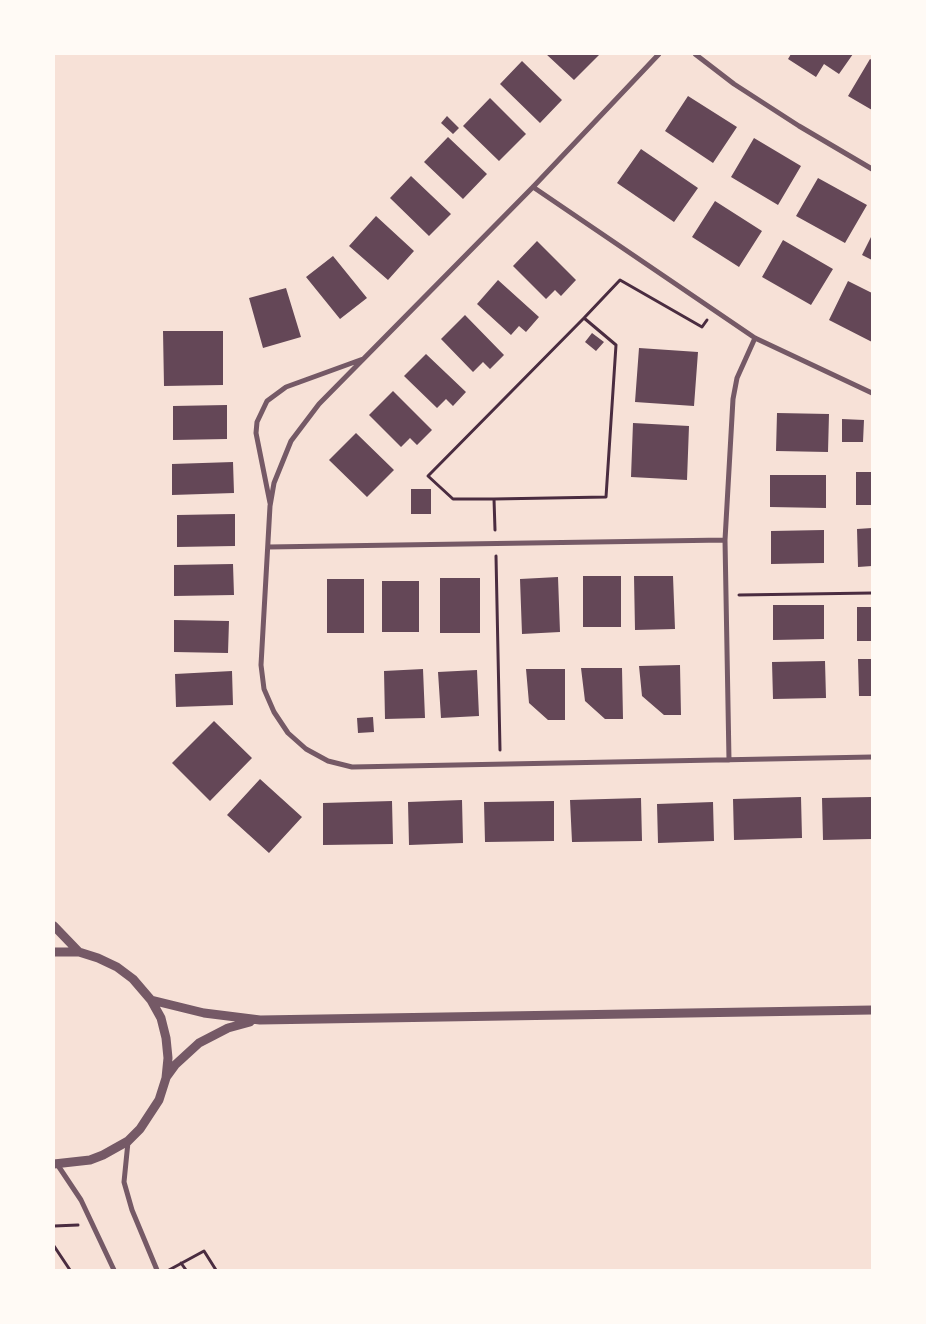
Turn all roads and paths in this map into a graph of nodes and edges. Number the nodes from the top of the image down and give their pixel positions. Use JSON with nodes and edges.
{"nodes":[{"id":1,"x":659,"y":54,"type":"edge"},
{"id":2,"x":694,"y":54,"type":"edge"},
{"id":3,"x":872,"y":169,"type":"edge"},
{"id":4,"x":533,"y":187,"type":"junction"},
{"id":5,"x":714,"y":310,"type":"junction"},
{"id":6,"x":584,"y":318,"type":"junction"},
{"id":7,"x":755,"y":338,"type":"junction"},
{"id":8,"x":365,"y":358,"type":"junction"},
{"id":9,"x":872,"y":393,"type":"edge"},
{"id":10,"x":494,"y":499,"type":"junction"},
{"id":11,"x":270,"y":506,"type":"junction"},
{"id":12,"x":725,"y":540,"type":"junction"},
{"id":13,"x":496,"y":544,"type":"junction"},
{"id":14,"x":268,"y":547,"type":"junction"},
{"id":15,"x":872,"y":593,"type":"edge"},
{"id":16,"x":726,"y":595,"type":"junction"},
{"id":17,"x":872,"y":757,"type":"edge"},
{"id":18,"x":729,"y":760,"type":"junction"},
{"id":19,"x":501,"y":763,"type":"junction"},
{"id":20,"x":54,"y":926,"type":"edge"},
{"id":21,"x":54,"y":952,"type":"edge"},
{"id":22,"x":79,"y":952,"type":"junction"},
{"id":23,"x":151,"y":1000,"type":"junction"},
{"id":24,"x":872,"y":1010,"type":"edge"},
{"id":25,"x":260,"y":1020,"type":"junction"},
{"id":26,"x":166,"y":1078,"type":"junction"},
{"id":27,"x":128,"y":1141,"type":"junction"},
{"id":28,"x":55,"y":1164,"type":"edge"},
{"id":29,"x":93,"y":1224,"type":"junction"},
{"id":30,"x":54,"y":1226,"type":"edge"},
{"id":31,"x":54,"y":1246,"type":"edge"},
{"id":32,"x":181,"y":1263,"type":"junction"},
{"id":33,"x":70,"y":1270,"type":"edge"},
{"id":34,"x":114,"y":1270,"type":"edge"},
{"id":35,"x":157,"y":1270,"type":"edge"},
{"id":36,"x":169,"y":1270,"type":"edge"},
{"id":37,"x":186,"y":1270,"type":"edge"},
{"id":38,"x":216,"y":1270,"type":"edge"}],
"edges":[{"from":1,"to":4,"type":"street"},
{"from":2,"to":3,"type":"street"},
{"from":4,"to":5,"type":"street"},
{"from":4,"to":8,"type":"street"},
{"from":5,"to":6,"type":"path"},
{"from":5,"to":7,"type":"street"},
{"from":6,"to":10,"type":"path"},
{"from":6,"to":10,"type":"path"},
{"from":7,"to":9,"type":"street"},
{"from":7,"to":12,"type":"street"},
{"from":8,"to":11,"type":"street"},
{"from":8,"to":11,"type":"street"},
{"from":10,"to":13,"type":"path"},
{"from":11,"to":14,"type":"street"},
{"from":12,"to":13,"type":"street"},
{"from":12,"to":16,"type":"street"},
{"from":13,"to":14,"type":"street"},
{"from":13,"to":19,"type":"path"},
{"from":14,"to":19,"type":"street"},
{"from":15,"to":16,"type":"path"},
{"from":16,"to":18,"type":"street"},
{"from":17,"to":18,"type":"street"},
{"from":18,"to":19,"type":"street"},
{"from":20,"to":22,"type":"street"},
{"from":21,"to":22,"type":"street"},
{"from":22,"to":23,"type":"street"},
{"from":23,"to":25,"type":"street"},
{"from":23,"to":26,"type":"street"},
{"from":24,"to":25,"type":"street"},
{"from":25,"to":26,"type":"street"},
{"from":26,"to":27,"type":"street"},
{"from":27,"to":28,"type":"street"},
{"from":27,"to":35,"type":"street"},
{"from":28,"to":29,"type":"street"},
{"from":29,"to":30,"type":"path"},
{"from":29,"to":34,"type":"street"},
{"from":31,"to":33,"type":"path"},
{"from":32,"to":36,"type":"path"},
{"from":32,"to":37,"type":"path"},
{"from":32,"to":38,"type":"path"}]}
